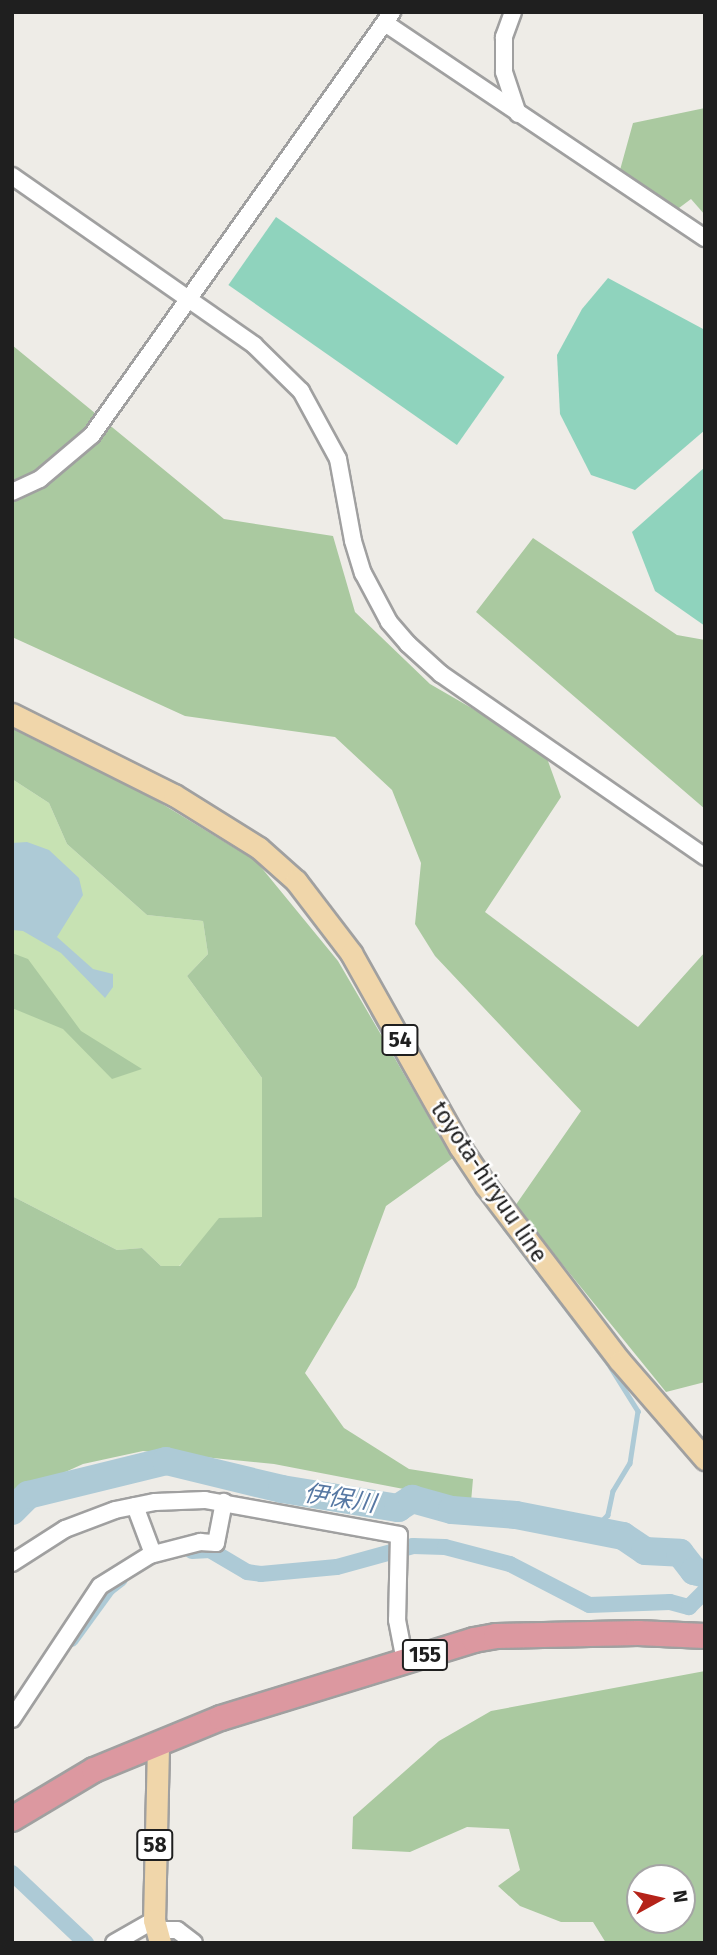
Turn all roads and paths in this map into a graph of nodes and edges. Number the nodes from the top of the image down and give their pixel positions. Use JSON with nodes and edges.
{"nodes":[{"id":1,"x":513,"y":12,"type":"edge"},
{"id":2,"x":389,"y":18,"type":"edge"},
{"id":3,"x":518,"y":114,"type":"junction"},
{"id":4,"x":12,"y":176,"type":"edge"},
{"id":5,"x":705,"y":238,"type":"edge"},
{"id":6,"x":188,"y":299,"type":"junction"},
{"id":7,"x":12,"y":492,"type":"edge"},
{"id":8,"x":12,"y":714,"type":"edge"},
{"id":9,"x":705,"y":857,"type":"edge"},
{"id":10,"x":705,"y":1460,"type":"edge"},
{"id":11,"x":224,"y":1502,"type":"junction"},
{"id":12,"x":135,"y":1506,"type":"junction"},
{"id":13,"x":153,"y":1554,"type":"junction"},
{"id":14,"x":12,"y":1563,"type":"edge"},
{"id":15,"x":705,"y":1636,"type":"edge"},
{"id":16,"x":405,"y":1661,"type":"junction"},
{"id":17,"x":12,"y":1719,"type":"edge"},
{"id":18,"x":158,"y":1746,"type":"junction"},
{"id":19,"x":12,"y":1818,"type":"edge"},
{"id":20,"x":157,"y":1931,"type":"edge"},
{"id":21,"x":114,"y":1943,"type":"edge"},
{"id":22,"x":194,"y":1943,"type":"edge"}],
"edges":[{"from":1,"to":3,"type":"street"},
{"from":2,"to":3,"type":"street"},
{"from":2,"to":6,"type":"street"},
{"from":3,"to":5,"type":"street"},
{"from":4,"to":6,"type":"street"},
{"from":6,"to":7,"type":"street"},
{"from":6,"to":9,"type":"street"},
{"from":8,"to":10,"type":"main road","name":"toyota-hiryuu line","number":"54"},
{"from":11,"to":12,"type":"street"},
{"from":11,"to":13,"type":"street"},
{"from":11,"to":16,"type":"street"},
{"from":12,"to":13,"type":"street"},
{"from":12,"to":14,"type":"street"},
{"from":13,"to":17,"type":"street"},
{"from":15,"to":16,"type":"highway","number":"155"},
{"from":16,"to":18,"type":"highway","number":"155"},
{"from":18,"to":19,"type":"highway","number":"155"},
{"from":18,"to":20,"type":"main road","number":"58"},
{"from":20,"to":21,"type":"street"},
{"from":20,"to":22,"type":"street"}]}
